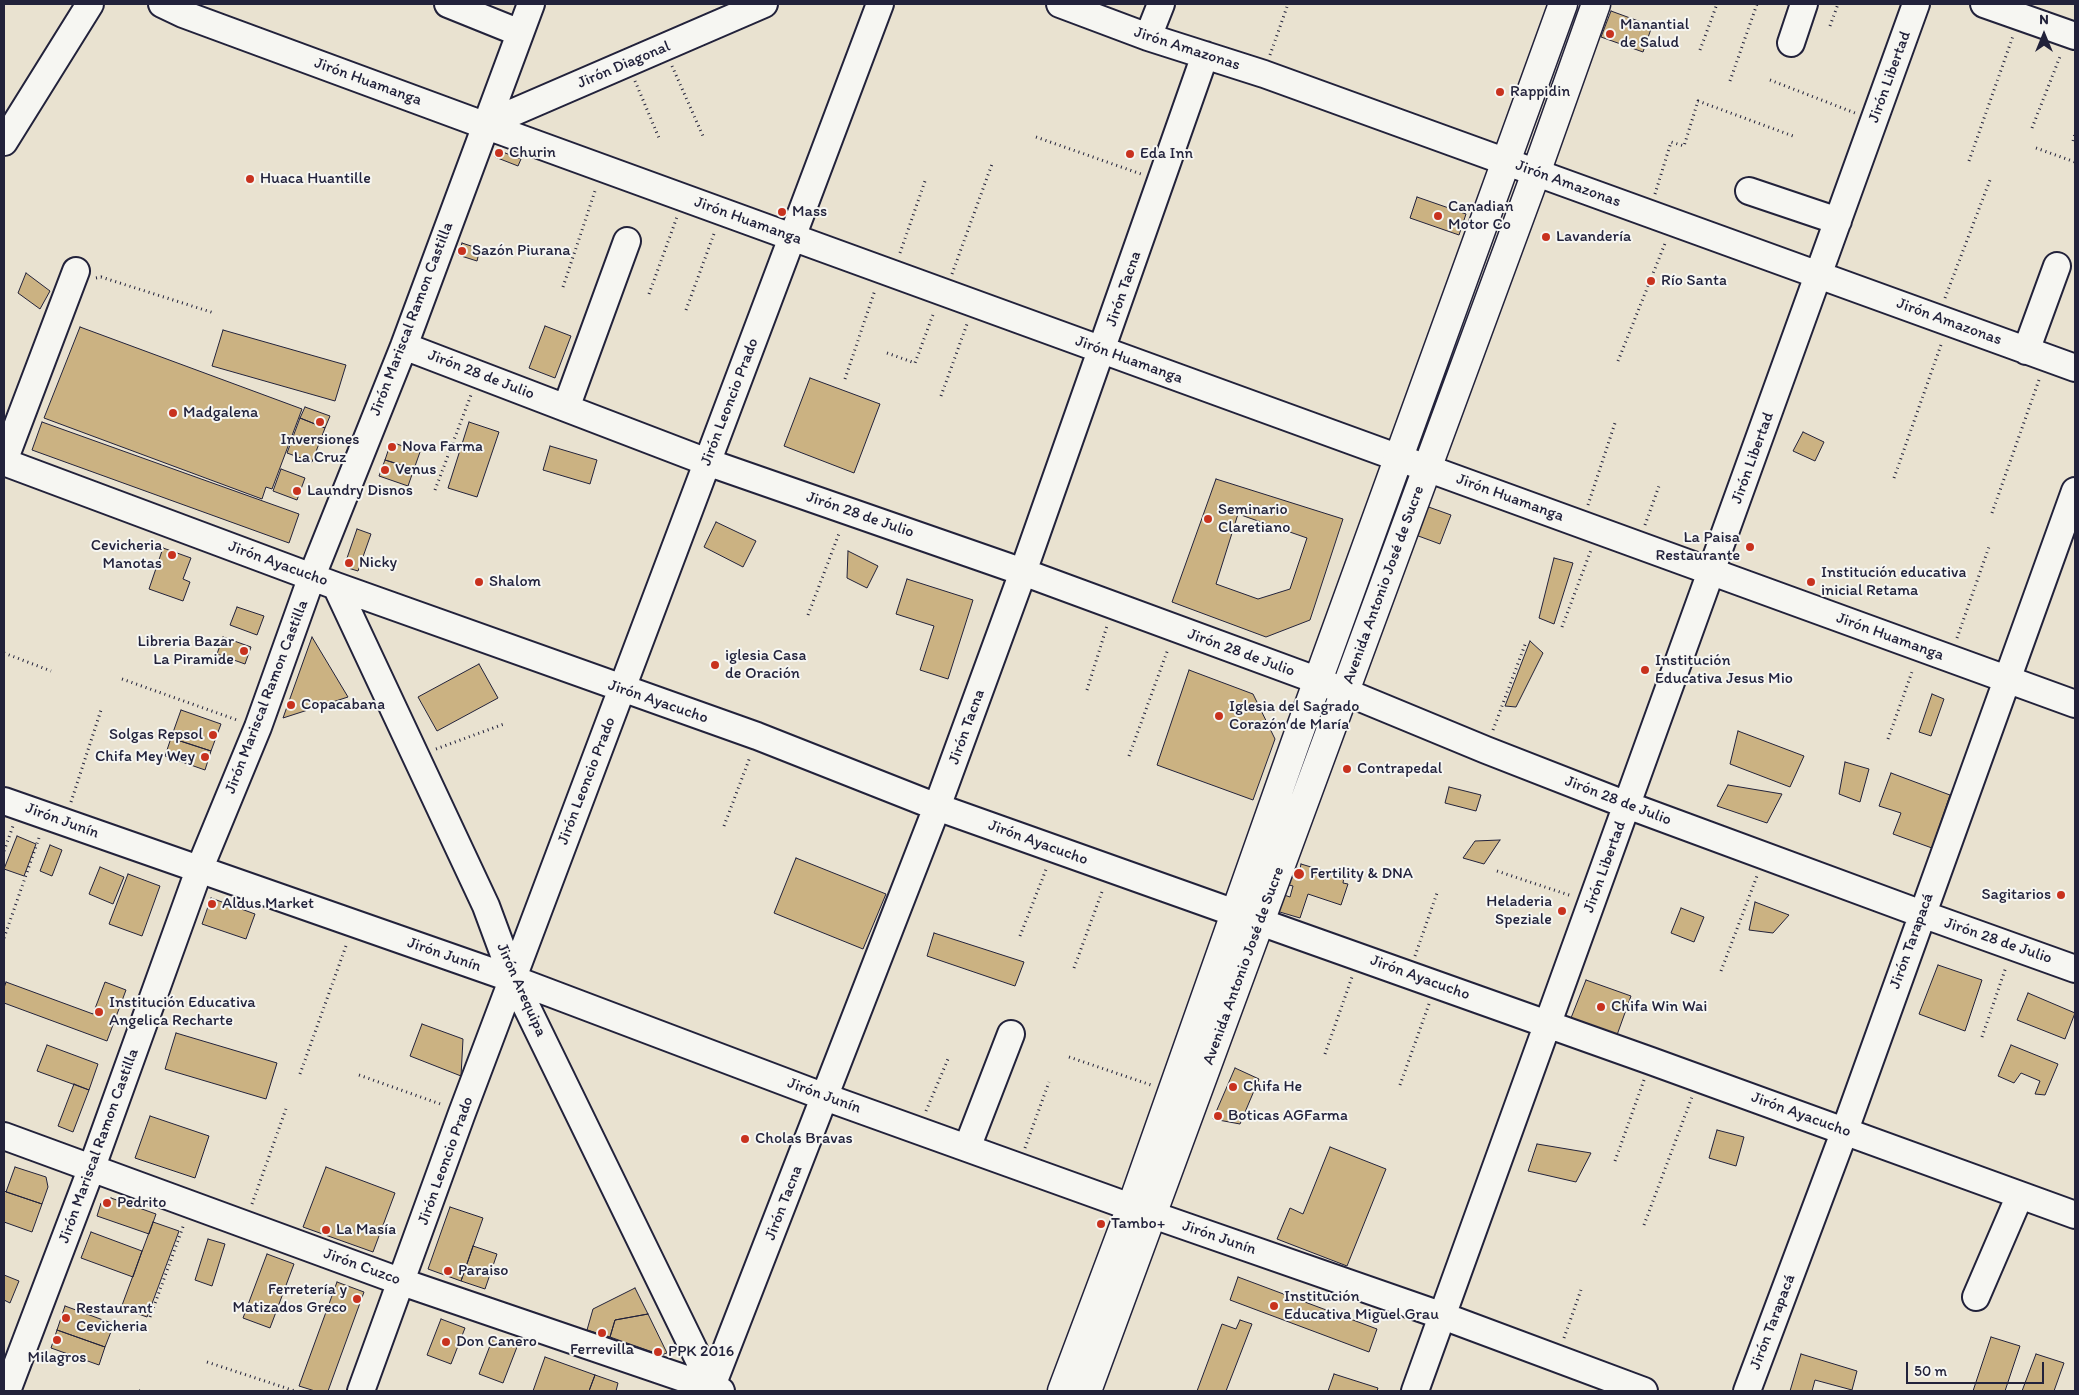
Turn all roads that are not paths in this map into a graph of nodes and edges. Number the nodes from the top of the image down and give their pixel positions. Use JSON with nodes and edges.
{"nodes":[{"id":1,"x":90,"y":4,"type":"edge"},
{"id":2,"x":448,"y":4,"type":"edge"},
{"id":3,"x":531,"y":4,"type":"edge"},
{"id":4,"x":764,"y":4,"type":"edge"},
{"id":5,"x":880,"y":4,"type":"edge"},
{"id":6,"x":1060,"y":4,"type":"edge"},
{"id":7,"x":1161,"y":4,"type":"edge"},
{"id":8,"x":1563,"y":4,"type":"edge"},
{"id":9,"x":1596,"y":4,"type":"edge"},
{"id":10,"x":1804,"y":4,"type":"edge"},
{"id":11,"x":1916,"y":4,"type":"edge"},
{"id":12,"x":1984,"y":4,"type":"edge"},
{"id":13,"x":177,"y":7,"type":"edge"},
{"id":14,"x":520,"y":33,"type":"junction"},
{"id":15,"x":2072,"y":35,"type":"edge"},
{"id":16,"x":1148,"y":36,"type":"junction"},
{"id":17,"x":1791,"y":43,"type":"dead end"},
{"id":18,"x":1205,"y":55,"type":"junction"},
{"id":19,"x":484,"y":125,"type":"junction"},
{"id":20,"x":4,"y":142,"type":"edge"},
{"id":21,"x":1506,"y":162,"type":"junction"},
{"id":22,"x":1536,"y":173,"type":"junction"},
{"id":23,"x":1749,"y":191,"type":"dead end"},
{"id":24,"x":1838,"y":221,"type":"junction"},
{"id":25,"x":792,"y":237,"type":"junction"},
{"id":26,"x":627,"y":242,"type":"dead end"},
{"id":27,"x":2057,"y":266,"type":"dead end"},
{"id":28,"x":1819,"y":275,"type":"junction"},
{"id":29,"x":73,"y":278,"type":"road end"},
{"id":30,"x":404,"y":346,"type":"junction"},
{"id":31,"x":1102,"y":350,"type":"junction"},
{"id":32,"x":2036,"y":354,"type":"junction"},
{"id":33,"x":2075,"y":368,"type":"edge"},
{"id":34,"x":566,"y":408,"type":"junction"},
{"id":35,"x":1399,"y":458,"type":"junction"},
{"id":36,"x":4,"y":462,"type":"edge"},
{"id":37,"x":707,"y":462,"type":"junction"},
{"id":38,"x":1427,"y":468,"type":"junction"},
{"id":39,"x":2075,"y":491,"type":"edge"},
{"id":40,"x":2066,"y":544,"type":"edge"},
{"id":41,"x":1023,"y":572,"type":"junction"},
{"id":42,"x":1712,"y":572,"type":"junction"},
{"id":43,"x":312,"y":576,"type":"junction"},
{"id":44,"x":336,"y":586,"type":"junction"},
{"id":45,"x":2006,"y":679,"type":"junction"},
{"id":46,"x":1319,"y":681,"type":"junction"},
{"id":47,"x":621,"y":689,"type":"junction"},
{"id":48,"x":1345,"y":691,"type":"junction"},
{"id":49,"x":2075,"y":704,"type":"edge"},
{"id":50,"x":4,"y":801,"type":"edge"},
{"id":51,"x":1627,"y":805,"type":"junction"},
{"id":52,"x":937,"y":807,"type":"junction"},
{"id":53,"x":199,"y":870,"type":"junction"},
{"id":54,"x":1235,"y":913,"type":"junction"},
{"id":55,"x":1922,"y":914,"type":"junction"},
{"id":56,"x":1260,"y":922,"type":"junction"},
{"id":57,"x":2075,"y":968,"type":"edge"},
{"id":58,"x":513,"y":979,"type":"junction"},
{"id":59,"x":1549,"y":1024,"type":"junction"},
{"id":60,"x":1011,"y":1034,"type":"dead end"},
{"id":61,"x":826,"y":1097,"type":"junction"},
{"id":62,"x":1845,"y":1130,"type":"junction"},
{"id":63,"x":4,"y":1136,"type":"edge"},
{"id":64,"x":967,"y":1148,"type":"junction"},
{"id":65,"x":92,"y":1167,"type":"junction"},
{"id":66,"x":2020,"y":1195,"type":"junction"},
{"id":67,"x":1142,"y":1211,"type":"junction"},
{"id":68,"x":2075,"y":1215,"type":"edge"},
{"id":69,"x":402,"y":1282,"type":"junction"},
{"id":70,"x":1976,"y":1297,"type":"dead end"},
{"id":71,"x":1443,"y":1316,"type":"junction"},
{"id":72,"x":714,"y":1390,"type":"edge"},
{"id":73,"x":8,"y":1391,"type":"edge"},
{"id":74,"x":361,"y":1391,"type":"edge"},
{"id":75,"x":1062,"y":1391,"type":"edge"},
{"id":76,"x":1087,"y":1391,"type":"edge"},
{"id":77,"x":1415,"y":1391,"type":"edge"},
{"id":78,"x":1644,"y":1391,"type":"edge"},
{"id":79,"x":1747,"y":1391,"type":"edge"}],
"edges":[{"from":1,"to":20,"type":"street"},
{"from":2,"to":14,"type":"street"},
{"from":3,"to":14,"type":"street","name":"Jirón Mariscal Ramon Castilla"},
{"from":4,"to":19,"type":"street","name":"Jirón Diagonal"},
{"from":5,"to":25,"type":"street","name":"Jirón Leoncio Prado"},
{"from":6,"to":16,"type":"street","name":"Jirón Amazonas"},
{"from":7,"to":16,"type":"street"},
{"from":8,"to":21,"type":"main road","name":"Avenida Antonio José de Sucre"},
{"from":9,"to":22,"type":"main road","name":"Avenida Antonio José de Sucre"},
{"from":10,"to":17,"type":"street"},
{"from":11,"to":24,"type":"street","name":"Jirón Libertad"},
{"from":12,"to":15,"type":"street"},
{"from":13,"to":19,"type":"street","name":"Jirón Huamanga"},
{"from":14,"to":19,"type":"street","name":"Jirón Mariscal Ramon Castilla"},
{"from":16,"to":18,"type":"street","name":"Jirón Amazonas"},
{"from":18,"to":21,"type":"street","name":"Jirón Amazonas"},
{"from":18,"to":31,"type":"street","name":"Jirón Tacna"},
{"from":19,"to":25,"type":"street","name":"Jirón Huamanga"},
{"from":19,"to":30,"type":"street","name":"Jirón Mariscal Ramon Castilla"},
{"from":21,"to":22,"type":"street","name":"Jirón Amazonas"},
{"from":21,"to":35,"type":"main road","name":"Avenida Antonio José de Sucre"},
{"from":22,"to":28,"type":"street","name":"Jirón Amazonas"},
{"from":22,"to":38,"type":"main road","name":"Avenida Antonio José de Sucre"},
{"from":23,"to":24,"type":"street"},
{"from":24,"to":28,"type":"street","name":"Jirón Libertad"},
{"from":25,"to":31,"type":"street","name":"Jirón Huamanga"},
{"from":25,"to":37,"type":"street","name":"Jirón Leoncio Prado"},
{"from":26,"to":34,"type":"street"},
{"from":27,"to":32,"type":"street"},
{"from":28,"to":32,"type":"street","name":"Jirón Amazonas"},
{"from":28,"to":42,"type":"street","name":"Jirón Libertad"},
{"from":29,"to":36,"type":"street"},
{"from":30,"to":34,"type":"street","name":"Jirón 28 de Julio"},
{"from":30,"to":43,"type":"street","name":"Jirón Mariscal Ramon Castilla"},
{"from":31,"to":35,"type":"street","name":"Jirón Huamanga"},
{"from":31,"to":41,"type":"street","name":"Jirón Tacna"},
{"from":32,"to":33,"type":"street","name":"Jirón Amazonas"},
{"from":34,"to":37,"type":"street","name":"Jirón 28 de Julio"},
{"from":35,"to":38,"type":"street","name":"Jirón Huamanga"},
{"from":35,"to":46,"type":"main road","name":"Avenida Antonio José de Sucre"},
{"from":36,"to":43,"type":"street","name":"Jirón Ayacucho"},
{"from":37,"to":41,"type":"street","name":"Jirón 28 de Julio"},
{"from":37,"to":47,"type":"street","name":"Jirón Leoncio Prado"},
{"from":38,"to":42,"type":"street","name":"Jirón Huamanga"},
{"from":38,"to":48,"type":"main road","name":"Avenida Antonio José de Sucre"},
{"from":39,"to":40,"type":"street","name":"Jirón Tarapacá"},
{"from":40,"to":45,"type":"street","name":"Jirón Tarapacá"},
{"from":41,"to":46,"type":"street","name":"Jirón 28 de Julio"},
{"from":41,"to":52,"type":"street","name":"Jirón Tacna"},
{"from":42,"to":45,"type":"street","name":"Jirón Huamanga"},
{"from":42,"to":51,"type":"street","name":"Jirón Libertad"},
{"from":43,"to":44,"type":"street","name":"Jirón Ayacucho"},
{"from":43,"to":53,"type":"street","name":"Jirón Mariscal Ramon Castilla"},
{"from":44,"to":47,"type":"street","name":"Jirón Ayacucho"},
{"from":44,"to":58,"type":"street","name":"Jirón Arequipa"},
{"from":45,"to":49,"type":"street","name":"Jirón Huamanga"},
{"from":45,"to":55,"type":"street","name":"Jirón Tarapacá"},
{"from":46,"to":48,"type":"street","name":"Jirón 28 de Julio"},
{"from":46,"to":54,"type":"main road","name":"Avenida Antonio José de Sucre"},
{"from":47,"to":52,"type":"street","name":"Jirón Ayacucho"},
{"from":47,"to":58,"type":"street","name":"Jirón Leoncio Prado"},
{"from":48,"to":51,"type":"street","name":"Jirón 28 de Julio"},
{"from":48,"to":56,"type":"main road","name":"Avenida Antonio José de Sucre"},
{"from":50,"to":53,"type":"street","name":"Jirón Junín"},
{"from":51,"to":55,"type":"street","name":"Jirón 28 de Julio"},
{"from":51,"to":59,"type":"street","name":"Jirón Libertad"},
{"from":52,"to":54,"type":"street","name":"Jirón Ayacucho"},
{"from":52,"to":61,"type":"street","name":"Jirón Tacna"},
{"from":53,"to":58,"type":"street","name":"Jirón Junín"},
{"from":53,"to":65,"type":"street","name":"Jirón Mariscal Ramon Castilla"},
{"from":54,"to":56,"type":"street","name":"Jirón Ayacucho"},
{"from":54,"to":67,"type":"main road","name":"Avenida Antonio José de Sucre"},
{"from":55,"to":57,"type":"street","name":"Jirón 28 de Julio"},
{"from":55,"to":62,"type":"street","name":"Jirón Tarapacá"},
{"from":56,"to":59,"type":"street","name":"Jirón Ayacucho"},
{"from":56,"to":67,"type":"main road","name":"Avenida Antonio José de Sucre"},
{"from":58,"to":61,"type":"street","name":"Jirón Junín"},
{"from":58,"to":69,"type":"street","name":"Jirón Leoncio Prado"},
{"from":58,"to":72,"type":"street","name":"Jirón Arequipa"},
{"from":59,"to":62,"type":"street","name":"Jirón Ayacucho"},
{"from":59,"to":71,"type":"street","name":"Jirón Libertad"},
{"from":60,"to":64,"type":"street"},
{"from":61,"to":64,"type":"street","name":"Jirón Junín"},
{"from":61,"to":72,"type":"street","name":"Jirón Tacna"},
{"from":62,"to":66,"type":"street","name":"Jirón Ayacucho"},
{"from":62,"to":79,"type":"street","name":"Jirón Tarapacá"},
{"from":63,"to":65,"type":"street","name":"Jirón Cuzco"},
{"from":64,"to":67,"type":"street","name":"Jirón Junín"},
{"from":65,"to":69,"type":"street","name":"Jirón Cuzco"},
{"from":65,"to":73,"type":"street","name":"Jirón Mariscal Ramon Castilla"},
{"from":66,"to":68,"type":"street","name":"Jirón Ayacucho"},
{"from":66,"to":70,"type":"street"},
{"from":67,"to":71,"type":"street","name":"Jirón Junín"},
{"from":67,"to":75,"type":"main road","name":"Avenida Antonio José de Sucre"},
{"from":67,"to":76,"type":"main road","name":"Avenida Antonio José de Sucre"},
{"from":69,"to":72,"type":"street","name":"Jirón Cuzco"},
{"from":69,"to":74,"type":"street","name":"Jirón Leoncio Prado"},
{"from":71,"to":77,"type":"street","name":"Jirón Libertad"},
{"from":71,"to":78,"type":"street","name":"Jirón Junín"}]}
